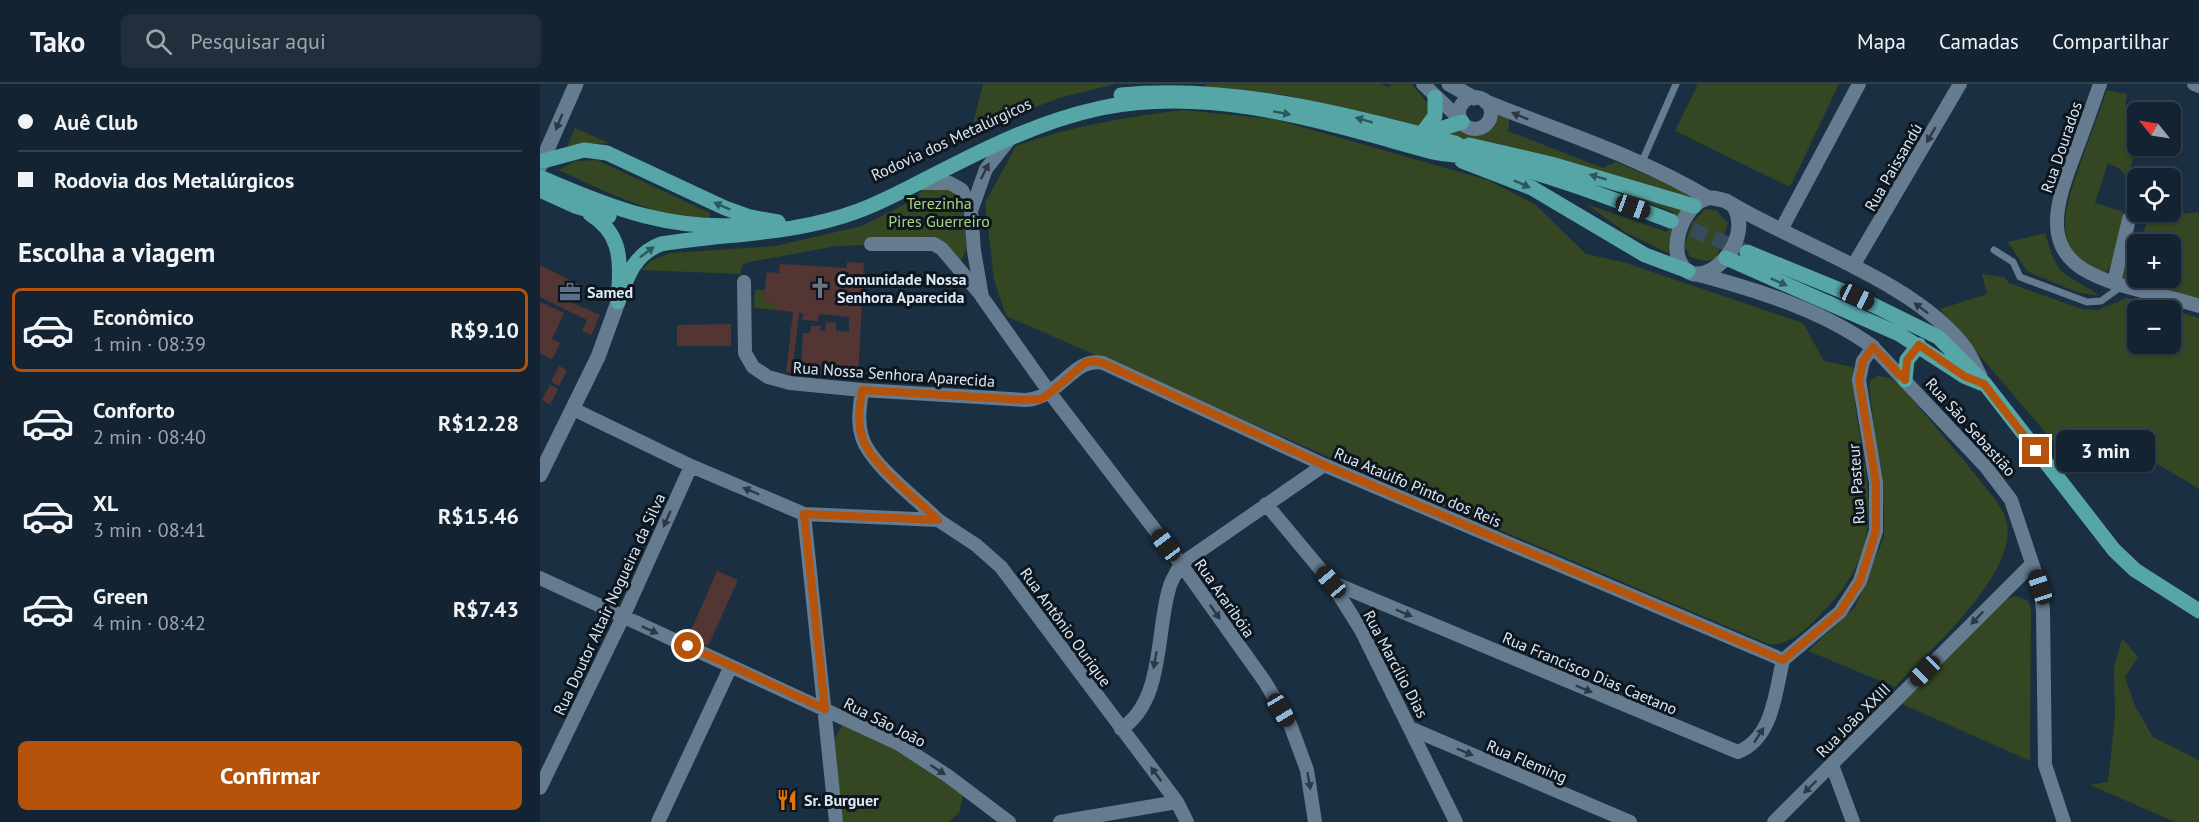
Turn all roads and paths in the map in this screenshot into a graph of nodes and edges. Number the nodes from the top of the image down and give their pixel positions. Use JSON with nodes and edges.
{"nodes":[{"id":1,"x":576,"y":84,"type":"edge"},
{"id":2,"x":1198,"y":84,"type":"edge"},
{"id":3,"x":1423,"y":84,"type":"edge"},
{"id":4,"x":1449,"y":84,"type":"edge"},
{"id":5,"x":1483,"y":84,"type":"edge"},
{"id":6,"x":1676,"y":84,"type":"edge"},
{"id":7,"x":1859,"y":84,"type":"edge"},
{"id":8,"x":1960,"y":84,"type":"edge"},
{"id":9,"x":2100,"y":84,"type":"edge"},
{"id":10,"x":2194,"y":84,"type":"edge"},
{"id":11,"x":2199,"y":86,"type":"edge"},
{"id":12,"x":1183,"y":91,"type":"junction"},
{"id":13,"x":1435,"y":97,"type":"junction"},
{"id":14,"x":1479,"y":99,"type":"junction"},
{"id":15,"x":1461,"y":121,"type":"junction"},
{"id":16,"x":1421,"y":135,"type":"junction"},
{"id":17,"x":1011,"y":138,"type":"junction"},
{"id":18,"x":1450,"y":149,"type":"junction"},
{"id":19,"x":541,"y":163,"type":"edge"},
{"id":20,"x":1640,"y":165,"type":"junction"},
{"id":21,"x":540,"y":177,"type":"edge"},
{"id":22,"x":916,"y":184,"type":"junction"},
{"id":23,"x":540,"y":190,"type":"edge"},
{"id":24,"x":1701,"y":202,"type":"junction"},
{"id":25,"x":1733,"y":205,"type":"junction"},
{"id":26,"x":971,"y":211,"type":"junction"},
{"id":27,"x":605,"y":214,"type":"junction"},
{"id":28,"x":1671,"y":221,"type":"tunnel mouth"},
{"id":29,"x":778,"y":222,"type":"junction"},
{"id":30,"x":2129,"y":222,"type":"edge"},
{"id":31,"x":1781,"y":231,"type":"junction"},
{"id":32,"x":745,"y":236,"type":"junction"},
{"id":33,"x":871,"y":244,"type":"dead end"},
{"id":34,"x":1994,"y":250,"type":"dead end"},
{"id":35,"x":1747,"y":252,"type":"tunnel mouth"},
{"id":36,"x":1724,"y":260,"type":"junction"},
{"id":37,"x":1853,"y":266,"type":"junction"},
{"id":38,"x":1692,"y":272,"type":"junction"},
{"id":39,"x":744,"y":282,"type":"dead end"},
{"id":40,"x":2119,"y":283,"type":"junction"},
{"id":41,"x":1745,"y":287,"type":"junction"},
{"id":42,"x":982,"y":297,"type":"junction"},
{"id":43,"x":618,"y":302,"type":"junction"},
{"id":44,"x":2199,"y":306,"type":"edge"},
{"id":45,"x":1919,"y":345,"type":"junction"},
{"id":46,"x":1873,"y":347,"type":"junction"},
{"id":47,"x":1905,"y":380,"type":"junction"},
{"id":48,"x":1984,"y":384,"type":"junction"},
{"id":49,"x":862,"y":390,"type":"junction"},
{"id":50,"x":1050,"y":393,"type":"junction"},
{"id":51,"x":573,"y":409,"type":"junction"},
{"id":52,"x":1324,"y":465,"type":"junction"},
{"id":53,"x":691,"y":466,"type":"junction"},
{"id":54,"x":540,"y":475,"type":"edge"},
{"id":55,"x":1266,"y":504,"type":"junction"},
{"id":56,"x":804,"y":514,"type":"junction"},
{"id":57,"x":938,"y":520,"type":"junction"},
{"id":58,"x":1181,"y":564,"type":"junction"},
{"id":59,"x":2032,"y":564,"type":"junction"},
{"id":60,"x":540,"y":578,"type":"edge"},
{"id":61,"x":1331,"y":582,"type":"junction"},
{"id":62,"x":2199,"y":611,"type":"edge"},
{"id":63,"x":623,"y":617,"type":"junction"},
{"id":64,"x":1783,"y":660,"type":"junction"},
{"id":65,"x":731,"y":666,"type":"junction"},
{"id":66,"x":825,"y":709,"type":"junction"},
{"id":67,"x":1121,"y":729,"type":"junction"},
{"id":68,"x":1412,"y":729,"type":"junction"},
{"id":69,"x":1832,"y":765,"type":"junction"},
{"id":70,"x":540,"y":788,"type":"edge"},
{"id":71,"x":1177,"y":802,"type":"junction"},
{"id":72,"x":658,"y":822,"type":"edge"},
{"id":73,"x":836,"y":822,"type":"edge"},
{"id":74,"x":1009,"y":822,"type":"edge"},
{"id":75,"x":1060,"y":822,"type":"edge"},
{"id":76,"x":1187,"y":822,"type":"edge"},
{"id":77,"x":1315,"y":822,"type":"edge"},
{"id":78,"x":1456,"y":822,"type":"edge"},
{"id":79,"x":1630,"y":822,"type":"edge"},
{"id":80,"x":1774,"y":822,"type":"edge"},
{"id":81,"x":1852,"y":822,"type":"edge"},
{"id":82,"x":2064,"y":822,"type":"edge"}],
"edges":[{"from":1,"to":19,"type":"street","one_way":true},
{"from":2,"to":12,"type":"street"},
{"from":3,"to":13,"type":"street"},
{"from":4,"to":14,"type":"street"},
{"from":5,"to":14,"type":"street"},
{"from":6,"to":20,"type":"lane"},
{"from":7,"to":31,"type":"street"},
{"from":8,"to":37,"type":"street","name":"Rua Paissandú","one_way":true},
{"from":9,"to":40,"type":"street","name":"Rua Dourados"},
{"from":10,"to":11,"type":"street"},
{"from":16,"to":12,"type":"main road","name":"Rodovia dos Metalúrgicos","one_way":true},
{"from":12,"to":29,"type":"main road","name":"Rodovia dos Metalúrgicos"},
{"from":13,"to":15,"type":"street"},
{"from":13,"to":16,"type":"main road"},
{"from":14,"to":15,"type":"street"},
{"from":14,"to":15,"type":"street"},
{"from":20,"to":14,"type":"street","one_way":true},
{"from":15,"to":16,"type":"main road"},
{"from":16,"to":18,"type":"main road","name":"Rodovia dos Metalúrgicos"},
{"from":17,"to":18,"type":"main road","name":"Rodovia dos Metalúrgicos","one_way":true},
{"from":17,"to":22,"type":"main road","name":"Rodovia dos Metalúrgicos"},
{"from":26,"to":17,"type":"street","one_way":true},
{"from":24,"to":18,"type":"main road","one_way":true},
{"from":18,"to":28,"type":"main road","name":"Rodovia dos Metalúrgicos"},
{"from":18,"to":38,"type":"main road","one_way":true},
{"from":29,"to":19,"type":"main road","one_way":true},
{"from":20,"to":24,"type":"street"},
{"from":21,"to":27,"type":"main road"},
{"from":22,"to":26,"type":"street"},
{"from":22,"to":32,"type":"main road","name":"Rodovia dos Metalúrgicos"},
{"from":23,"to":27,"type":"main road"},
{"from":24,"to":25,"type":"street"},
{"from":24,"to":38,"type":"street"},
{"from":25,"to":31,"type":"street"},
{"from":25,"to":36,"type":"street"},
{"from":26,"to":42,"type":"street","name":"Rua Araribóia"},
{"from":27,"to":29,"type":"main road","name":"Rodovia dos Metalúrgicos"},
{"from":27,"to":32,"type":"main road"},
{"from":27,"to":43,"type":"main road"},
{"from":30,"to":40,"type":"street"},
{"from":31,"to":37,"type":"street"},
{"from":43,"to":32,"type":"main road","one_way":true},
{"from":33,"to":42,"type":"street","name":"Rua Araribóia"},
{"from":34,"to":40,"type":"lane"},
{"from":35,"to":48,"type":"main road"},
{"from":36,"to":38,"type":"street"},
{"from":36,"to":41,"type":"street","name":"Rua São Sebastião"},
{"from":36,"to":45,"type":"main road","one_way":true},
{"from":48,"to":37,"type":"street","one_way":true},
{"from":38,"to":41,"type":"street","name":"Rua São Sebastião"},
{"from":39,"to":49,"type":"street","name":"Rua Nossa Senhora Aparecida"},
{"from":40,"to":44,"type":"street","name":"Rua Dourados"},
{"from":41,"to":46,"type":"street","name":"Rua São Sebastião"},
{"from":42,"to":50,"type":"street","name":"Rua Araribóia"},
{"from":43,"to":51,"type":"street"},
{"from":45,"to":47,"type":"main road"},
{"from":45,"to":48,"type":"main road"},
{"from":46,"to":47,"type":"street","name":"Rua São Sebastião"},
{"from":46,"to":64,"type":"street","name":"Rua Pasteur"},
{"from":47,"to":59,"type":"street","name":"Rua São Sebastião"},
{"from":48,"to":62,"type":"main road"},
{"from":49,"to":50,"type":"street","name":"Rua Nossa Senhora Aparecida"},
{"from":49,"to":57,"type":"street","name":"Rua Antônio Ourique"},
{"from":50,"to":52,"type":"street","name":"Rua Ataúlfo Pinto dos Reis"},
{"from":50,"to":58,"type":"street","name":"Rua Araribóia"},
{"from":51,"to":53,"type":"street"},
{"from":51,"to":54,"type":"street"},
{"from":52,"to":55,"type":"street"},
{"from":52,"to":64,"type":"street","name":"Rua Ataúlfo Pinto dos Reis"},
{"from":56,"to":53,"type":"street","one_way":true},
{"from":53,"to":63,"type":"street","name":"Rua Doutor Altair Nogueira da Silva","one_way":true},
{"from":55,"to":58,"type":"street"},
{"from":55,"to":61,"type":"street","name":"Rua Marcílio Dias"},
{"from":56,"to":57,"type":"street"},
{"from":56,"to":66,"type":"street"},
{"from":57,"to":67,"type":"street","name":"Rua Antônio Ourique"},
{"from":58,"to":67,"type":"street","one_way":true},
{"from":58,"to":77,"type":"street","name":"Rua Araribóia","one_way":true},
{"from":59,"to":69,"type":"street","name":"Rua João XXIII","one_way":true},
{"from":59,"to":82,"type":"street","name":"Rua São Sebastião"},
{"from":60,"to":63,"type":"street","name":"Rua São João"},
{"from":61,"to":64,"type":"street","name":"Rua Francisco Dias Caetano","one_way":true},
{"from":61,"to":68,"type":"street","name":"Rua Marcílio Dias"},
{"from":63,"to":65,"type":"street","name":"Rua São João","one_way":true},
{"from":63,"to":70,"type":"street","name":"Rua Doutor Altair Nogueira da Silva"},
{"from":65,"to":66,"type":"street","name":"Rua São João"},
{"from":65,"to":72,"type":"street"},
{"from":66,"to":73,"type":"street"},
{"from":66,"to":74,"type":"street","name":"Rua São João","one_way":true},
{"from":71,"to":67,"type":"street","name":"Rua Antônio Ourique","one_way":true},
{"from":68,"to":78,"type":"street","name":"Rua Marcílio Dias"},
{"from":68,"to":79,"type":"street","name":"Rua Fleming","one_way":true},
{"from":69,"to":80,"type":"street","name":"Rua João XXIII","one_way":true},
{"from":69,"to":81,"type":"street"},
{"from":71,"to":75,"type":"street"},
{"from":71,"to":76,"type":"street","name":"Rua Antônio Ourique"}]}
